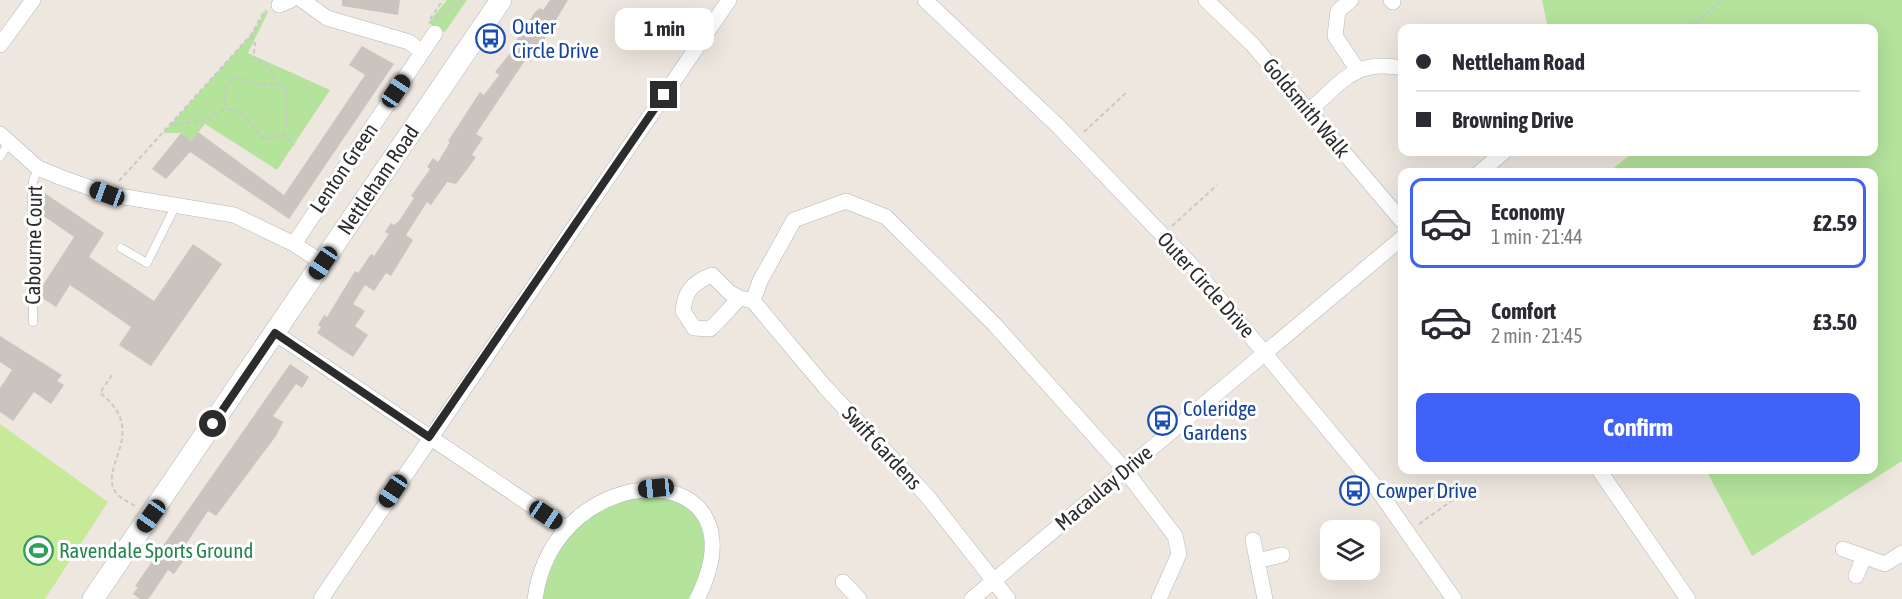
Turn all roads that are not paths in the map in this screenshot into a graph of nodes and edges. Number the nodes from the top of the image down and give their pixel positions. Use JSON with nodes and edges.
{"nodes":[{"id":1,"x":33,"y":0,"type":"edge"},
{"id":2,"x":302,"y":0,"type":"edge"},
{"id":3,"x":501,"y":0,"type":"edge"},
{"id":4,"x":729,"y":0,"type":"edge"},
{"id":5,"x":925,"y":0,"type":"edge"},
{"id":6,"x":1206,"y":0,"type":"edge"},
{"id":7,"x":1351,"y":0,"type":"edge"},
{"id":8,"x":430,"y":29,"type":"road end"},
{"id":9,"x":0,"y":45,"type":"edge"},
{"id":10,"x":422,"y":52,"type":"junction"},
{"id":11,"x":1398,"y":67,"type":"edge"},
{"id":12,"x":1357,"y":69,"type":"junction"},
{"id":13,"x":1309,"y":111,"type":"junction"},
{"id":14,"x":4,"y":138,"type":"edge"},
{"id":15,"x":1499,"y":156,"type":"edge"},
{"id":16,"x":0,"y":157,"type":"edge"},
{"id":17,"x":38,"y":168,"type":"junction"},
{"id":18,"x":1485,"y":168,"type":"edge"},
{"id":19,"x":176,"y":203,"type":"junction"},
{"id":20,"x":1398,"y":216,"type":"edge"},
{"id":21,"x":1398,"y":241,"type":"edge"},
{"id":22,"x":294,"y":244,"type":"junction"},
{"id":23,"x":121,"y":248,"type":"dead end"},
{"id":24,"x":323,"y":263,"type":"junction"},
{"id":25,"x":33,"y":322,"type":"dead end"},
{"id":26,"x":275,"y":333,"type":"junction"},
{"id":27,"x":1265,"y":352,"type":"junction"},
{"id":28,"x":429,"y":437,"type":"junction"},
{"id":29,"x":1125,"y":470,"type":"junction"},
{"id":30,"x":1602,"y":474,"type":"edge"},
{"id":31,"x":565,"y":528,"type":"junction"},
{"id":32,"x":1253,"y":540,"type":"dead end"},
{"id":33,"x":1844,"y":549,"type":"dead end"},
{"id":34,"x":1902,"y":553,"type":"edge"},
{"id":35,"x":1282,"y":555,"type":"dead end"},
{"id":36,"x":1864,"y":557,"type":"junction"},
{"id":37,"x":1257,"y":561,"type":"junction"},
{"id":38,"x":1856,"y":576,"type":"dead end"},
{"id":39,"x":995,"y":580,"type":"junction"},
{"id":40,"x":843,"y":582,"type":"dead end"},
{"id":41,"x":857,"y":598,"type":"edge"},
{"id":42,"x":93,"y":599,"type":"edge"},
{"id":43,"x":321,"y":599,"type":"edge"},
{"id":44,"x":535,"y":599,"type":"edge"},
{"id":45,"x":697,"y":599,"type":"edge"},
{"id":46,"x":972,"y":599,"type":"edge"},
{"id":47,"x":1008,"y":599,"type":"edge"},
{"id":48,"x":1159,"y":599,"type":"edge"},
{"id":49,"x":1265,"y":599,"type":"edge"},
{"id":50,"x":1454,"y":599,"type":"edge"},
{"id":51,"x":1688,"y":599,"type":"edge"}],
"edges":[{"from":1,"to":9,"type":"street"},
{"from":2,"to":10,"type":"street"},
{"from":3,"to":24,"type":"main road","name":"Nettleham Road"},
{"from":4,"to":28,"type":"street"},
{"from":5,"to":27,"type":"street","name":"Outer Circle Drive"},
{"from":6,"to":13,"type":"street","name":"Goldsmith Walk"},
{"from":7,"to":12,"type":"street"},
{"from":8,"to":10,"type":"street","name":"Lenton Green"},
{"from":10,"to":22,"type":"street","name":"Lenton Green"},
{"from":11,"to":12,"type":"street"},
{"from":12,"to":13,"type":"street"},
{"from":13,"to":20,"type":"street","name":"Goldsmith Walk"},
{"from":14,"to":16,"type":"lane"},
{"from":14,"to":17,"type":"street"},
{"from":15,"to":18,"type":"street"},
{"from":17,"to":19,"type":"street"},
{"from":17,"to":25,"type":"lane","name":"Cabourne Court"},
{"from":19,"to":22,"type":"street"},
{"from":19,"to":23,"type":"lane"},
{"from":21,"to":27,"type":"street","name":"Macaulay Drive"},
{"from":22,"to":24,"type":"street"},
{"from":24,"to":26,"type":"main road","name":"Nettleham Road"},
{"from":26,"to":28,"type":"street"},
{"from":26,"to":42,"type":"main road","name":"Nettleham Road"},
{"from":27,"to":29,"type":"street","name":"Macaulay Drive"},
{"from":27,"to":50,"type":"street","name":"Outer Circle Drive"},
{"from":28,"to":31,"type":"street"},
{"from":28,"to":43,"type":"street"},
{"from":29,"to":39,"type":"street","name":"Macaulay Drive"},
{"from":29,"to":39,"type":"street","name":"Swift Gardens"},
{"from":29,"to":48,"type":"street"},
{"from":30,"to":51,"type":"street"},
{"from":31,"to":44,"type":"street"},
{"from":31,"to":45,"type":"street"},
{"from":32,"to":37,"type":"street"},
{"from":33,"to":36,"type":"street"},
{"from":34,"to":36,"type":"street"},
{"from":35,"to":37,"type":"street"},
{"from":36,"to":38,"type":"street"},
{"from":37,"to":49,"type":"street"},
{"from":39,"to":46,"type":"street","name":"Macaulay Drive"},
{"from":39,"to":47,"type":"street","name":"Swift Gardens"},
{"from":40,"to":41,"type":"street"}]}
